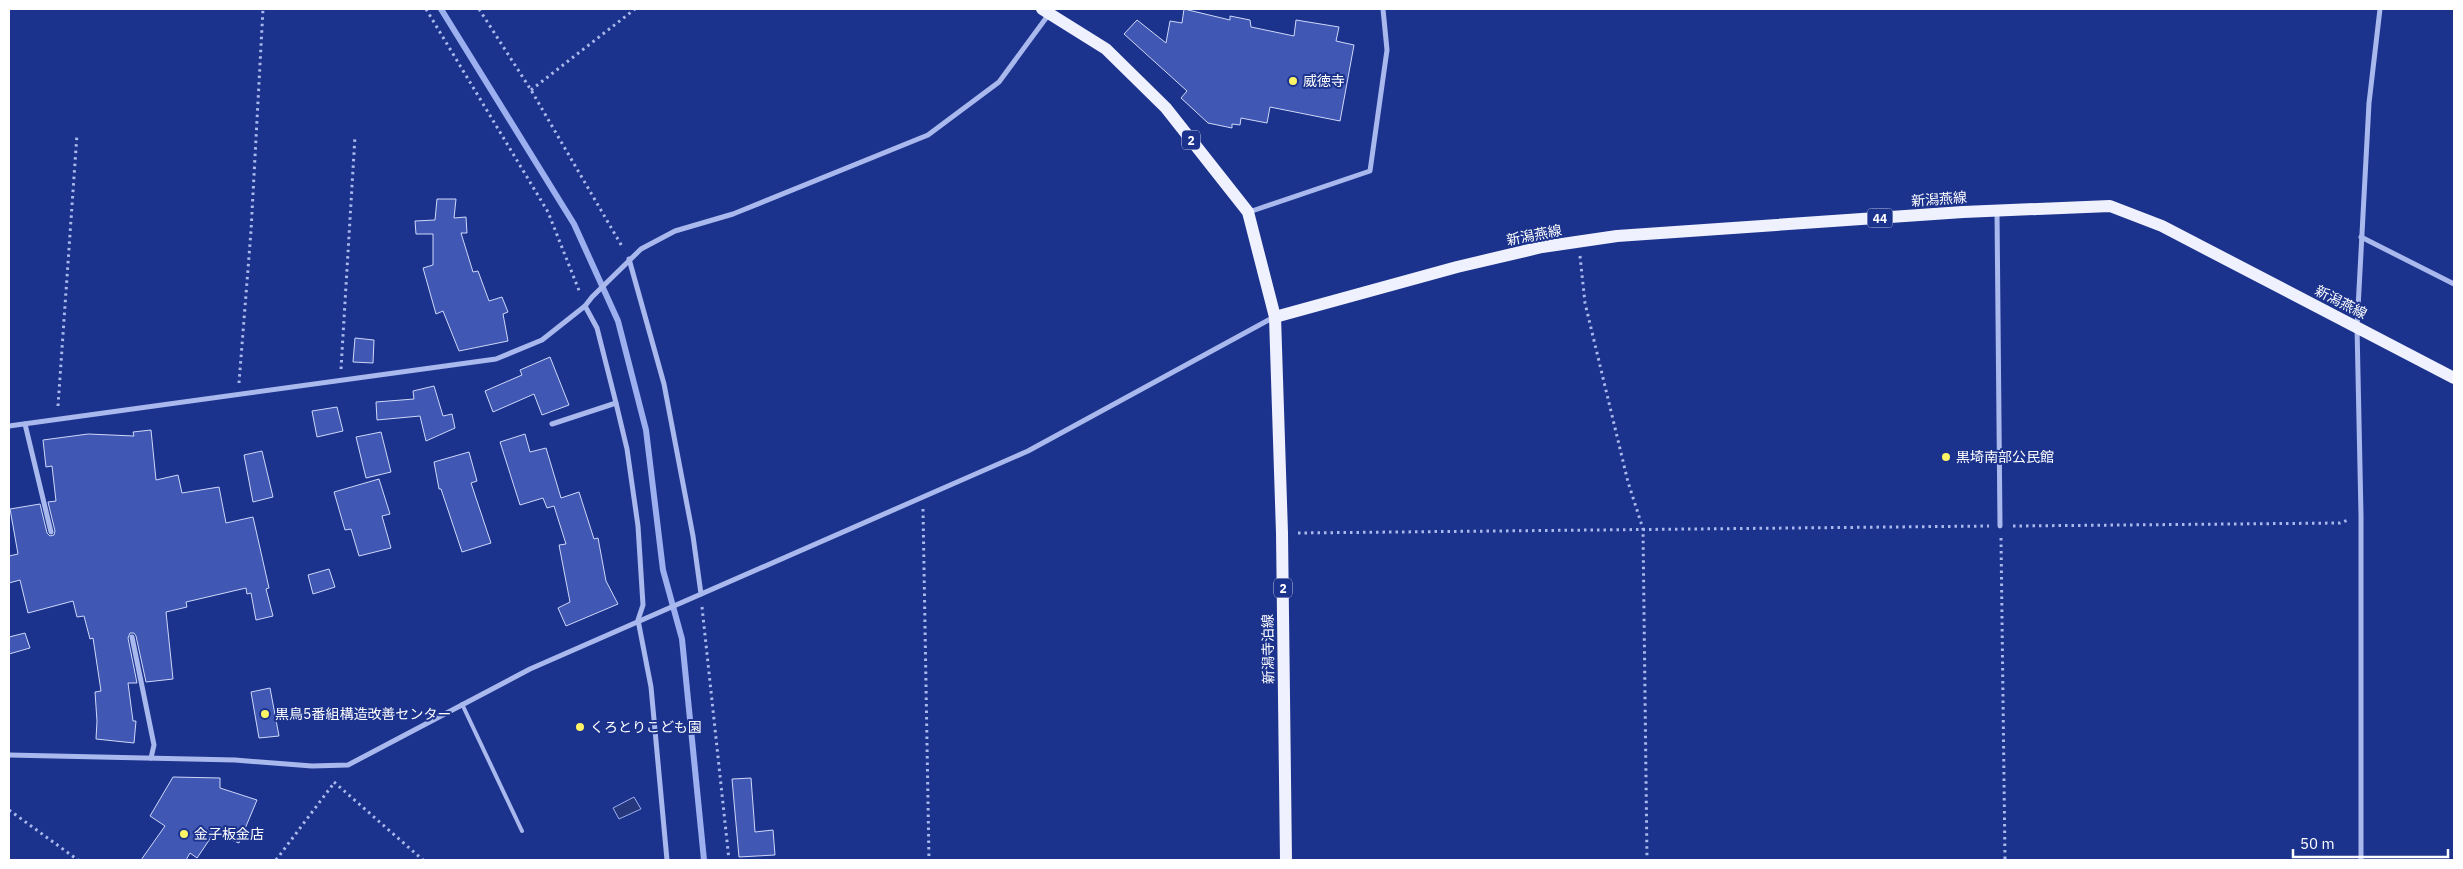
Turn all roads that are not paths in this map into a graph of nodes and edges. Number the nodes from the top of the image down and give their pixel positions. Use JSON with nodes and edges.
{"nodes":[{"id":1,"x":1383,"y":9,"type":"edge"},
{"id":2,"x":2380,"y":9,"type":"edge"},
{"id":3,"x":1045,"y":11,"type":"edge"},
{"id":4,"x":1997,"y":211,"type":"junction"},
{"id":5,"x":1248,"y":212,"type":"junction"},
{"id":6,"x":2361,"y":237,"type":"junction"},
{"id":7,"x":629,"y":259,"type":"junction"},
{"id":8,"x":2454,"y":284,"type":"edge"},
{"id":9,"x":585,"y":306,"type":"junction"},
{"id":10,"x":1276,"y":317,"type":"junction"},
{"id":11,"x":2357,"y":327,"type":"junction"},
{"id":12,"x":2454,"y":378,"type":"edge"},
{"id":13,"x":616,"y":403,"type":"junction"},
{"id":14,"x":25,"y":424,"type":"junction"},
{"id":15,"x":552,"y":424,"type":"dead end"},
{"id":16,"x":9,"y":426,"type":"edge"},
{"id":17,"x":2000,"y":526,"type":"road end"},
{"id":18,"x":51,"y":532,"type":"dead end"},
{"id":19,"x":701,"y":594,"type":"junction"},
{"id":20,"x":638,"y":620,"type":"junction"},
{"id":21,"x":132,"y":637,"type":"dead end"},
{"id":22,"x":462,"y":704,"type":"junction"},
{"id":23,"x":9,"y":755,"type":"edge"},
{"id":24,"x":151,"y":758,"type":"junction"},
{"id":25,"x":522,"y":831,"type":"dead end"},
{"id":26,"x":667,"y":860,"type":"edge"},
{"id":27,"x":1286,"y":860,"type":"edge"},
{"id":28,"x":2362,"y":860,"type":"edge"}],
"edges":[{"from":1,"to":5,"type":"street"},
{"from":2,"to":6,"type":"street"},
{"from":3,"to":5,"type":"main road","number":"2"},
{"from":3,"to":7,"type":"street"},
{"from":4,"to":10,"type":"main road","name":"新潟燕線","number":"44"},
{"from":4,"to":11,"type":"main road","name":"新潟燕線","number":"44"},
{"from":4,"to":17,"type":"street"},
{"from":5,"to":10,"type":"main road","number":"2"},
{"from":6,"to":8,"type":"street"},
{"from":6,"to":11,"type":"street"},
{"from":7,"to":9,"type":"street"},
{"from":7,"to":19,"type":"street"},
{"from":9,"to":13,"type":"street"},
{"from":9,"to":14,"type":"street"},
{"from":10,"to":19,"type":"street"},
{"from":10,"to":27,"type":"main road","name":"新潟寺泊線","number":"2"},
{"from":11,"to":12,"type":"main road","name":"新潟燕線","number":"44"},
{"from":11,"to":28,"type":"street"},
{"from":13,"to":15,"type":"street"},
{"from":13,"to":20,"type":"street"},
{"from":14,"to":16,"type":"street"},
{"from":14,"to":18,"type":"street"},
{"from":19,"to":20,"type":"street"},
{"from":20,"to":22,"type":"street"},
{"from":20,"to":26,"type":"street"},
{"from":21,"to":24,"type":"street"},
{"from":22,"to":24,"type":"street"},
{"from":22,"to":25,"type":"lane"},
{"from":23,"to":24,"type":"street"}]}
